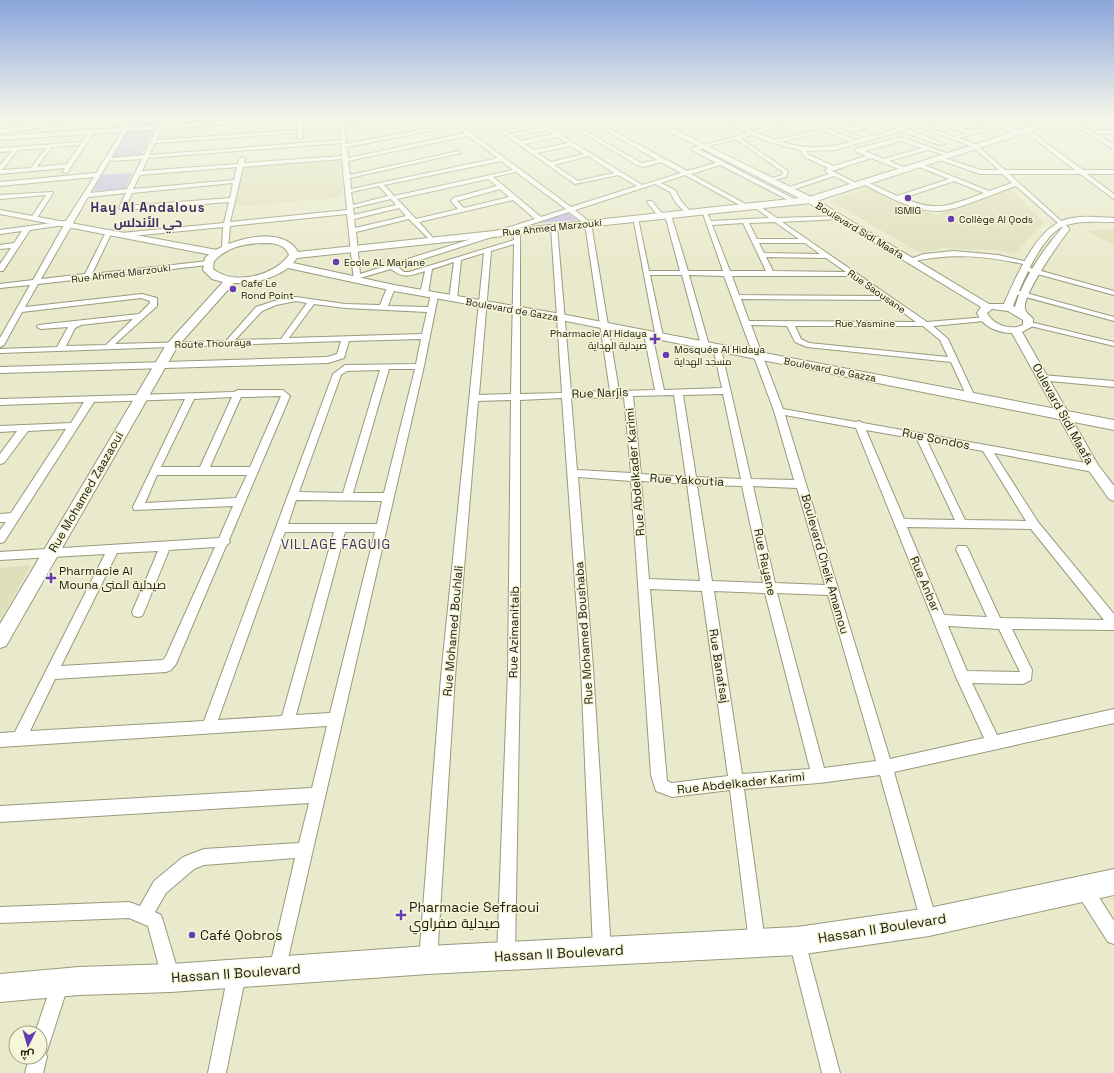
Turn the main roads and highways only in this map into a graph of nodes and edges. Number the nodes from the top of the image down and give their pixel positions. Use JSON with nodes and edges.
{"nodes":[{"id":1,"x":911,"y":167,"type":"edge"},
{"id":2,"x":294,"y":255,"type":"junction"},
{"id":3,"x":287,"y":265,"type":"junction"},
{"id":4,"x":231,"y":280,"type":"junction"},
{"id":5,"x":1114,"y":425,"type":"edge"},
{"id":6,"x":0,"y":640,"type":"edge"},
{"id":7,"x":1114,"y":882,"type":"edge"},
{"id":8,"x":0,"y":988,"type":"edge"}],
"edges":[{"from":1,"to":2,"type":"main road","name":"Rue Ahmed Marzouki"},
{"from":2,"to":3,"type":"main road"},
{"from":2,"to":4,"type":"main road"},
{"from":3,"to":4,"type":"main road"},
{"from":3,"to":5,"type":"main road","name":"Boulevard de Gazza"},
{"from":4,"to":6,"type":"main road","name":"Rue Mohamed Zaazaoui"},
{"from":7,"to":8,"type":"main road","name":"Hassan II Boulevard"}]}
